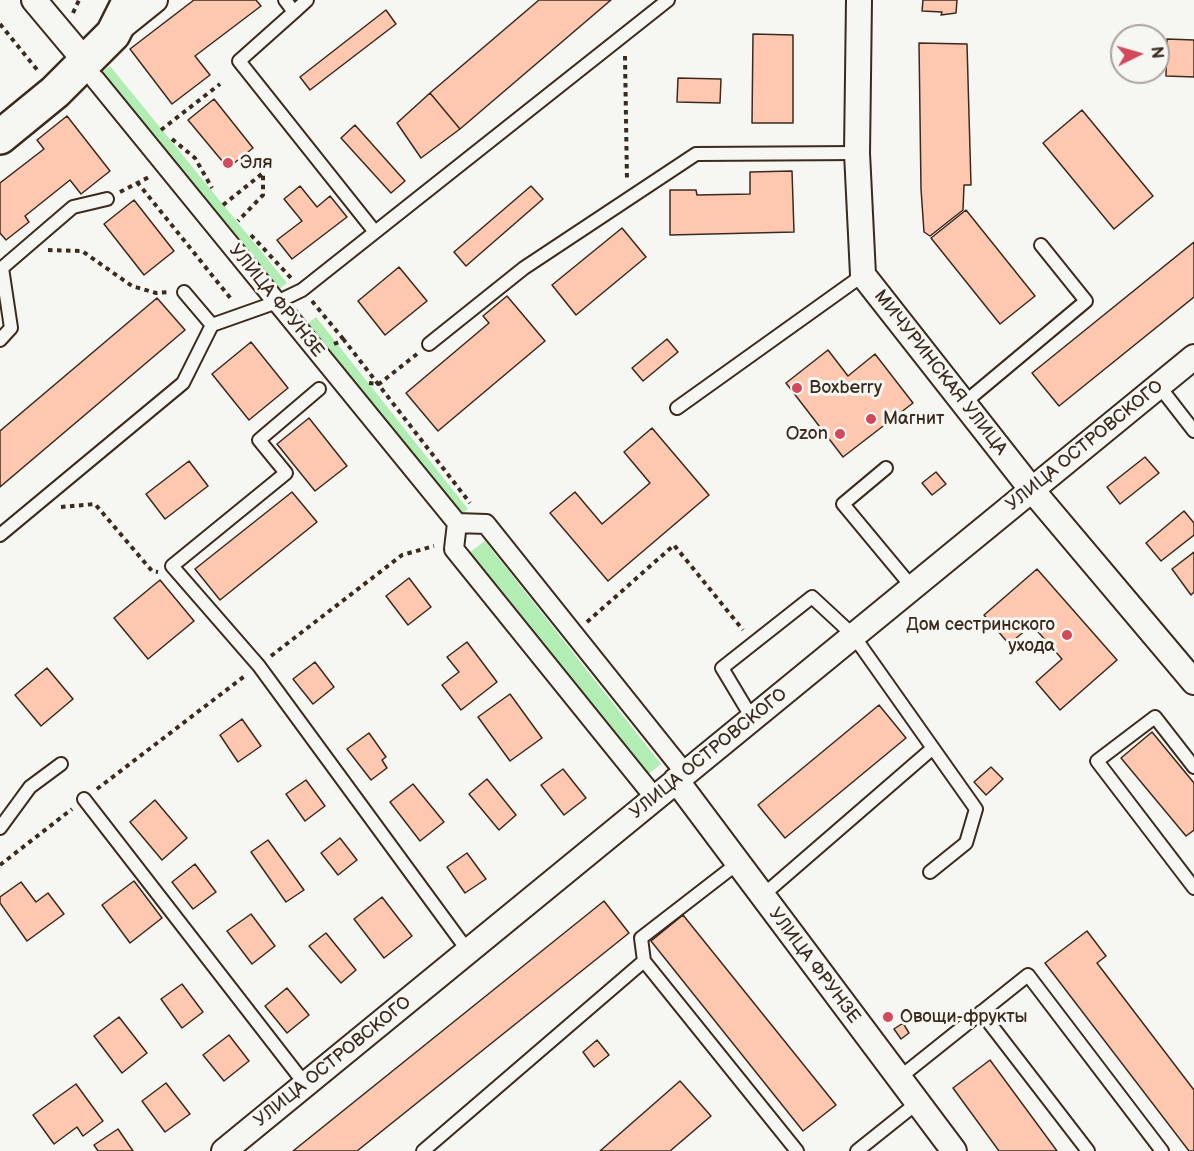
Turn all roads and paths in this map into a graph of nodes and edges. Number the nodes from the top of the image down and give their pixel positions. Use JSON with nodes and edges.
{"nodes":[{"id":1,"x":34,"y":0,"type":"edge"},
{"id":2,"x":130,"y":0,"type":"edge"},
{"id":3,"x":155,"y":0,"type":"edge"},
{"id":4,"x":285,"y":0,"type":"edge"},
{"id":5,"x":307,"y":0,"type":"edge"},
{"id":6,"x":668,"y":0,"type":"edge"},
{"id":7,"x":859,"y":0,"type":"edge"},
{"id":8,"x":294,"y":12,"type":"junction"},
{"id":9,"x":113,"y":34,"type":"junction"},
{"id":10,"x":624,"y":35,"type":"junction"},
{"id":11,"x":91,"y":71,"type":"junction"},
{"id":12,"x":220,"y":84,"type":"dead end"},
{"id":13,"x":161,"y":130,"type":"junction"},
{"id":14,"x":0,"y":137,"type":"edge"},
{"id":15,"x":148,"y":144,"type":"junction"},
{"id":16,"x":858,"y":153,"type":"junction"},
{"id":17,"x":168,"y":169,"type":"junction"},
{"id":18,"x":136,"y":182,"type":"junction"},
{"id":19,"x":107,"y":199,"type":"joint"},
{"id":20,"x":627,"y":200,"type":"junction"},
{"id":21,"x":222,"y":206,"type":"junction"},
{"id":22,"x":238,"y":221,"type":"junction"},
{"id":23,"x":375,"y":232,"type":"junction"},
{"id":24,"x":1041,"y":245,"type":"dead end"},
{"id":25,"x":23,"y":250,"type":"junction"},
{"id":26,"x":863,"y":275,"type":"junction"},
{"id":27,"x":302,"y":290,"type":"junction"},
{"id":28,"x":184,"y":292,"type":"joint"},
{"id":29,"x":277,"y":302,"type":"junction"},
{"id":30,"x":243,"y":315,"type":"junction"},
{"id":31,"x":212,"y":325,"type":"junction"},
{"id":32,"x":0,"y":340,"type":"edge"},
{"id":33,"x":344,"y":340,"type":"junction"},
{"id":34,"x":429,"y":344,"type":"joint"},
{"id":35,"x":317,"y":351,"type":"junction"},
{"id":36,"x":1194,"y":357,"type":"edge"},
{"id":37,"x":379,"y":384,"type":"junction"},
{"id":38,"x":1159,"y":386,"type":"junction"},
{"id":39,"x":319,"y":389,"type":"dead end"},
{"id":40,"x":964,"y":403,"type":"junction"},
{"id":41,"x":677,"y":408,"type":"dead end"},
{"id":42,"x":1194,"y":431,"type":"edge"},
{"id":43,"x":886,"y":468,"type":"dead end"},
{"id":44,"x":1032,"y":490,"type":"junction"},
{"id":45,"x":30,"y":510,"type":"junction"},
{"id":46,"x":486,"y":524,"type":"junction"},
{"id":47,"x":456,"y":531,"type":"junction"},
{"id":48,"x":0,"y":535,"type":"edge"},
{"id":49,"x":183,"y":578,"type":"junction"},
{"id":50,"x":912,"y":587,"type":"junction"},
{"id":51,"x":573,"y":635,"type":"junction"},
{"id":52,"x":853,"y":635,"type":"junction"},
{"id":53,"x":754,"y":643,"type":"junction"},
{"id":54,"x":259,"y":666,"type":"junction"},
{"id":55,"x":1194,"y":682,"type":"edge"},
{"id":56,"x":752,"y":718,"type":"junction"},
{"id":57,"x":933,"y":748,"type":"junction"},
{"id":58,"x":61,"y":764,"type":"dead end"},
{"id":59,"x":1194,"y":767,"type":"edge"},
{"id":60,"x":680,"y":776,"type":"junction"},
{"id":61,"x":655,"y":798,"type":"junction"},
{"id":62,"x":84,"y":799,"type":"junction"},
{"id":63,"x":0,"y":828,"type":"edge"},
{"id":64,"x":738,"y":863,"type":"junction"},
{"id":65,"x":0,"y":865,"type":"edge"},
{"id":66,"x":930,"y":872,"type":"dead end"},
{"id":67,"x":1194,"y":888,"type":"edge"},
{"id":68,"x":762,"y":896,"type":"junction"},
{"id":69,"x":468,"y":951,"type":"junction"},
{"id":70,"x":644,"y":961,"type":"junction"},
{"id":71,"x":981,"y":1012,"type":"junction"},
{"id":72,"x":899,"y":1078,"type":"junction"},
{"id":73,"x":305,"y":1084,"type":"junction"},
{"id":74,"x":917,"y":1103,"type":"junction"},
{"id":75,"x":950,"y":1150,"type":"edge"},
{"id":76,"x":224,"y":1151,"type":"edge"},
{"id":77,"x":423,"y":1151,"type":"edge"},
{"id":78,"x":797,"y":1151,"type":"edge"},
{"id":79,"x":857,"y":1151,"type":"edge"},
{"id":80,"x":1088,"y":1151,"type":"edge"},
{"id":81,"x":1162,"y":1151,"type":"edge"}],
"edges":[{"from":1,"to":11,"type":"street","name":"УЛИЦА ФРУНЗЕ"},
{"from":2,"to":9,"type":"main road"},
{"from":3,"to":9,"type":"street"},
{"from":4,"to":8,"type":"lane"},
{"from":5,"to":8,"type":"lane"},
{"from":6,"to":10,"type":"lane"},
{"from":7,"to":16,"type":"street","name":"МИЧУРИНСКАЯ УЛИЦА"},
{"from":8,"to":23,"type":"lane"},
{"from":9,"to":11,"type":"main road"},
{"from":10,"to":20,"type":"path"},
{"from":10,"to":23,"type":"lane"},
{"from":11,"to":14,"type":"main road"},
{"from":11,"to":15,"type":"street","name":"УЛИЦА ФРУНЗЕ"},
{"from":12,"to":13,"type":"path"},
{"from":13,"to":15,"type":"path"},
{"from":13,"to":21,"type":"path"},
{"from":15,"to":17,"type":"street","name":"УЛИЦА ФРУНЗЕ"},
{"from":16,"to":20,"type":"lane"},
{"from":16,"to":26,"type":"street","name":"МИЧУРИНСКАЯ УЛИЦА"},
{"from":17,"to":18,"type":"path"},
{"from":17,"to":29,"type":"street","name":"УЛИЦА ФРУНЗЕ"},
{"from":18,"to":19,"type":"path"},
{"from":18,"to":30,"type":"path"},
{"from":19,"to":25,"type":"lane"},
{"from":20,"to":34,"type":"lane"},
{"from":21,"to":22,"type":"path"},
{"from":21,"to":22,"type":"path"},
{"from":22,"to":27,"type":"path"},
{"from":23,"to":27,"type":"lane"},
{"from":24,"to":40,"type":"lane"},
{"from":25,"to":28,"type":"path"},
{"from":25,"to":32,"type":"lane"},
{"from":26,"to":40,"type":"street","name":"МИЧУРИНСКАЯ УЛИЦА"},
{"from":26,"to":41,"type":"lane"},
{"from":27,"to":29,"type":"lane"},
{"from":27,"to":33,"type":"path"},
{"from":28,"to":31,"type":"lane"},
{"from":29,"to":30,"type":"lane"},
{"from":29,"to":35,"type":"street","name":"УЛИЦА ФРУНЗЕ"},
{"from":30,"to":31,"type":"lane"},
{"from":31,"to":45,"type":"lane"},
{"from":33,"to":35,"type":"path"},
{"from":33,"to":37,"type":"path"},
{"from":34,"to":37,"type":"path"},
{"from":35,"to":47,"type":"street","name":"УЛИЦА ФРУНЗЕ"},
{"from":36,"to":38,"type":"street","name":"УЛИЦА ОСТРОВСКОГО"},
{"from":37,"to":46,"type":"path"},
{"from":38,"to":42,"type":"lane"},
{"from":38,"to":44,"type":"street","name":"УЛИЦА ОСТРОВСКОГО"},
{"from":39,"to":49,"type":"lane"},
{"from":40,"to":44,"type":"street","name":"МИЧУРИНСКАЯ УЛИЦА"},
{"from":43,"to":50,"type":"lane"},
{"from":44,"to":50,"type":"street","name":"УЛИЦА ОСТРОВСКОГО"},
{"from":44,"to":55,"type":"street","name":"МИЧУРИНСКАЯ УЛИЦА"},
{"from":45,"to":48,"type":"lane"},
{"from":45,"to":49,"type":"path"},
{"from":46,"to":47,"type":"street"},
{"from":46,"to":51,"type":"street","name":"УЛИЦА ФРУНЗЕ"},
{"from":47,"to":54,"type":"path"},
{"from":47,"to":61,"type":"street","name":"УЛИЦА ФРУНЗЕ"},
{"from":49,"to":54,"type":"lane"},
{"from":50,"to":52,"type":"street","name":"УЛИЦА ОСТРОВСКОГО"},
{"from":51,"to":53,"type":"path"},
{"from":51,"to":60,"type":"street","name":"УЛИЦА ФРУНЗЕ"},
{"from":52,"to":53,"type":"lane"},
{"from":52,"to":56,"type":"street","name":"УЛИЦА ОСТРОВСКОГО"},
{"from":52,"to":57,"type":"lane"},
{"from":53,"to":56,"type":"lane"},
{"from":54,"to":62,"type":"path"},
{"from":54,"to":69,"type":"lane"},
{"from":56,"to":60,"type":"street","name":"УЛИЦА ОСТРОВСКОГО"},
{"from":57,"to":66,"type":"lane"},
{"from":57,"to":68,"type":"lane"},
{"from":58,"to":63,"type":"lane"},
{"from":59,"to":67,"type":"lane"},
{"from":60,"to":61,"type":"street","name":"УЛИЦА ОСТРОВСКОГО"},
{"from":60,"to":64,"type":"street","name":"УЛИЦА ФРУНЗЕ"},
{"from":61,"to":69,"type":"street","name":"УЛИЦА ОСТРОВСКОГО"},
{"from":62,"to":65,"type":"path"},
{"from":62,"to":73,"type":"lane"},
{"from":64,"to":68,"type":"street","name":"УЛИЦА ФРУНЗЕ"},
{"from":64,"to":70,"type":"lane"},
{"from":68,"to":72,"type":"street","name":"УЛИЦА ФРУНЗЕ"},
{"from":69,"to":73,"type":"street","name":"УЛИЦА ОСТРОВСКОГО"},
{"from":70,"to":77,"type":"lane"},
{"from":70,"to":78,"type":"lane"},
{"from":71,"to":72,"type":"lane"},
{"from":71,"to":80,"type":"lane"},
{"from":71,"to":81,"type":"lane"},
{"from":72,"to":74,"type":"street","name":"УЛИЦА ФРУНЗЕ"},
{"from":73,"to":76,"type":"street","name":"УЛИЦА ОСТРОВСКОГО"},
{"from":74,"to":75,"type":"street","name":"УЛИЦА ФРУНЗЕ"},
{"from":74,"to":79,"type":"lane"}]}
